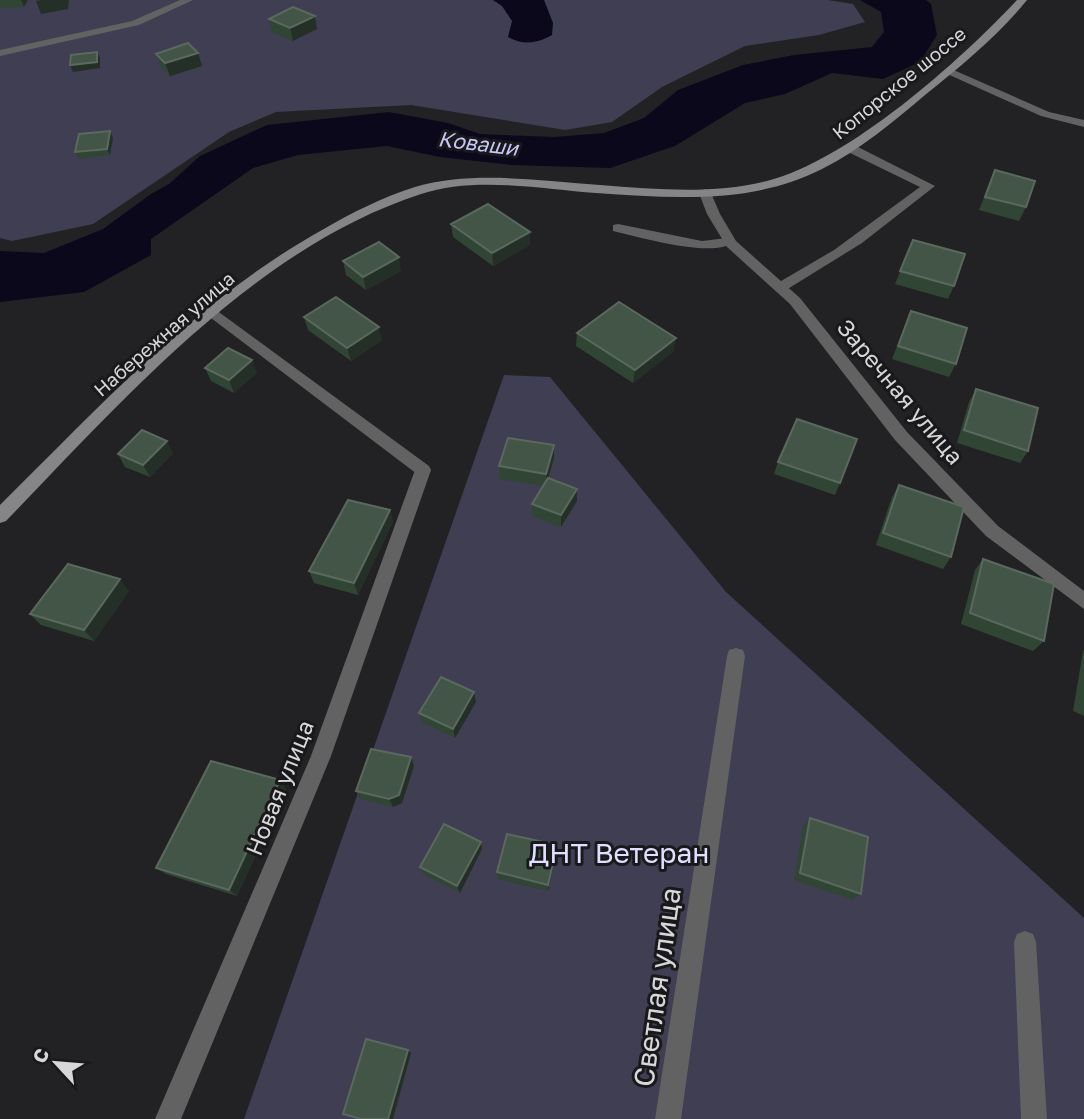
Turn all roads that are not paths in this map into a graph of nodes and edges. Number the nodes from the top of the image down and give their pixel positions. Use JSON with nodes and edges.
{"nodes":[{"id":1,"x":188,"y":0,"type":"edge"},
{"id":2,"x":1022,"y":0,"type":"edge"},
{"id":3,"x":0,"y":52,"type":"edge"},
{"id":4,"x":948,"y":72,"type":"junction"},
{"id":5,"x":1084,"y":124,"type":"edge"},
{"id":6,"x":852,"y":149,"type":"junction"},
{"id":7,"x":705,"y":194,"type":"junction"},
{"id":8,"x":618,"y":228,"type":"dead end"},
{"id":9,"x":727,"y":242,"type":"junction"},
{"id":10,"x":781,"y":287,"type":"junction"},
{"id":11,"x":212,"y":312,"type":"junction"},
{"id":12,"x":0,"y":516,"type":"edge"},
{"id":13,"x":1084,"y":601,"type":"edge"},
{"id":14,"x":736,"y":656,"type":"dead end"},
{"id":15,"x":1025,"y":942,"type":"dead end"},
{"id":16,"x":168,"y":1119,"type":"edge"},
{"id":17,"x":668,"y":1119,"type":"edge"},
{"id":18,"x":1034,"y":1119,"type":"edge"}],
"edges":[{"from":1,"to":3,"type":"street"},
{"from":2,"to":4,"type":"main road","name":"Копорское шоссе"},
{"from":4,"to":5,"type":"street"},
{"from":4,"to":6,"type":"main road","name":"Копорское шоссе"},
{"from":6,"to":7,"type":"main road","name":"Копорское шоссе"},
{"from":6,"to":10,"type":"street"},
{"from":7,"to":9,"type":"street","name":"Заречная улица"},
{"from":7,"to":11,"type":"main road","name":"Набережная улица"},
{"from":8,"to":9,"type":"street"},
{"from":9,"to":10,"type":"street","name":"Заречная улица"},
{"from":10,"to":13,"type":"street","name":"Заречная улица"},
{"from":11,"to":12,"type":"main road","name":"Набережная улица"},
{"from":11,"to":16,"type":"street","name":"Новая улица"},
{"from":14,"to":17,"type":"street","name":"Светлая улица"},
{"from":15,"to":18,"type":"street"}]}
